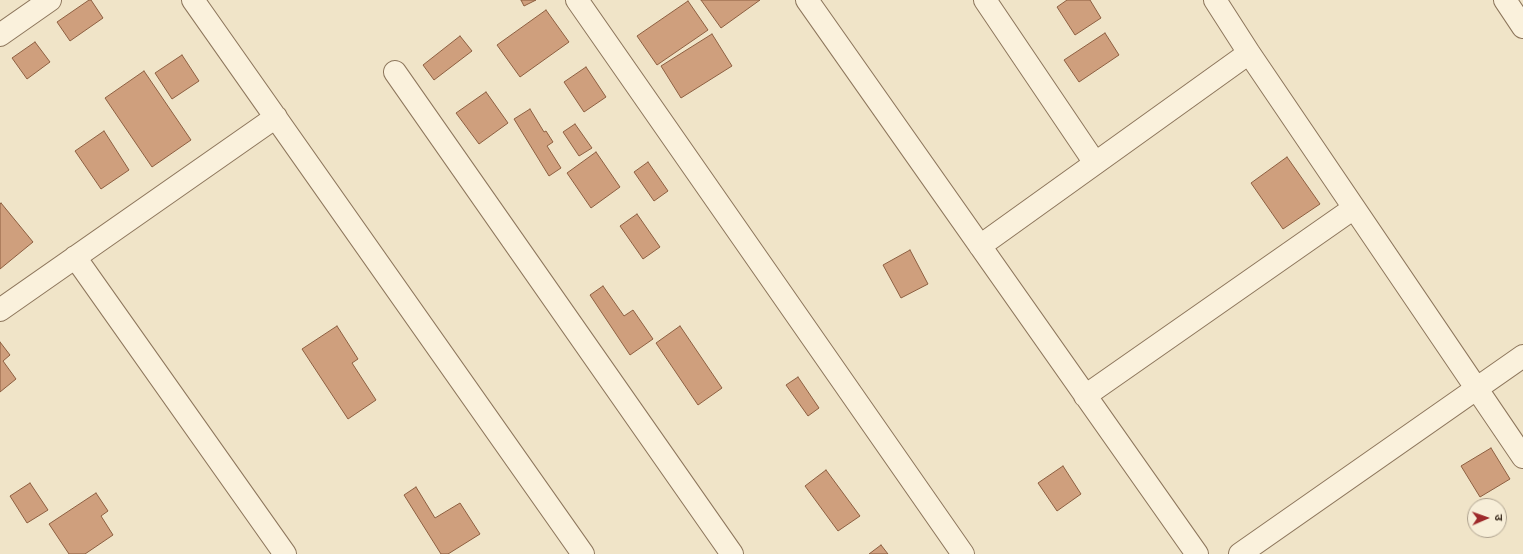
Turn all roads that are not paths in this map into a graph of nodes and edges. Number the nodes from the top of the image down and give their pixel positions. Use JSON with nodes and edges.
{"nodes":[{"id":1,"x":50,"y":0,"type":"edge"},
{"id":2,"x":193,"y":0,"type":"edge"},
{"id":3,"x":577,"y":0,"type":"edge"},
{"id":4,"x":807,"y":0,"type":"edge"},
{"id":5,"x":985,"y":0,"type":"edge"},
{"id":6,"x":1215,"y":0,"type":"edge"},
{"id":7,"x":1505,"y":0,"type":"edge"},
{"id":8,"x":1523,"y":27,"type":"edge"},
{"id":9,"x":0,"y":35,"type":"edge"},
{"id":10,"x":1248,"y":53,"type":"junction"},
{"id":11,"x":395,"y":72,"type":"dead end"},
{"id":12,"x":276,"y":117,"type":"junction"},
{"id":13,"x":1095,"y":163,"type":"junction"},
{"id":14,"x":1354,"y":208,"type":"junction"},
{"id":15,"x":980,"y":246,"type":"junction"},
{"id":16,"x":75,"y":257,"type":"junction"},
{"id":17,"x":0,"y":310,"type":"edge"},
{"id":18,"x":1523,"y":356,"type":"edge"},
{"id":19,"x":1477,"y":389,"type":"junction"},
{"id":20,"x":1086,"y":396,"type":"junction"},
{"id":21,"x":1523,"y":457,"type":"edge"},
{"id":22,"x":285,"y":554,"type":"edge"},
{"id":23,"x":583,"y":554,"type":"edge"},
{"id":24,"x":732,"y":554,"type":"edge"},
{"id":25,"x":963,"y":554,"type":"edge"},
{"id":26,"x":1197,"y":554,"type":"edge"},
{"id":27,"x":1240,"y":554,"type":"edge"}],
"edges":[{"from":1,"to":9,"type":"street"},
{"from":2,"to":12,"type":"street"},
{"from":3,"to":25,"type":"street"},
{"from":4,"to":15,"type":"street"},
{"from":5,"to":13,"type":"street"},
{"from":6,"to":10,"type":"street"},
{"from":7,"to":8,"type":"street"},
{"from":10,"to":13,"type":"street"},
{"from":10,"to":14,"type":"street"},
{"from":11,"to":24,"type":"street"},
{"from":12,"to":16,"type":"street"},
{"from":12,"to":23,"type":"street"},
{"from":13,"to":15,"type":"street"},
{"from":14,"to":19,"type":"street"},
{"from":14,"to":20,"type":"street"},
{"from":15,"to":20,"type":"street"},
{"from":16,"to":17,"type":"street"},
{"from":16,"to":22,"type":"street"},
{"from":18,"to":19,"type":"street"},
{"from":19,"to":21,"type":"street"},
{"from":19,"to":27,"type":"street"},
{"from":20,"to":26,"type":"street"}]}
